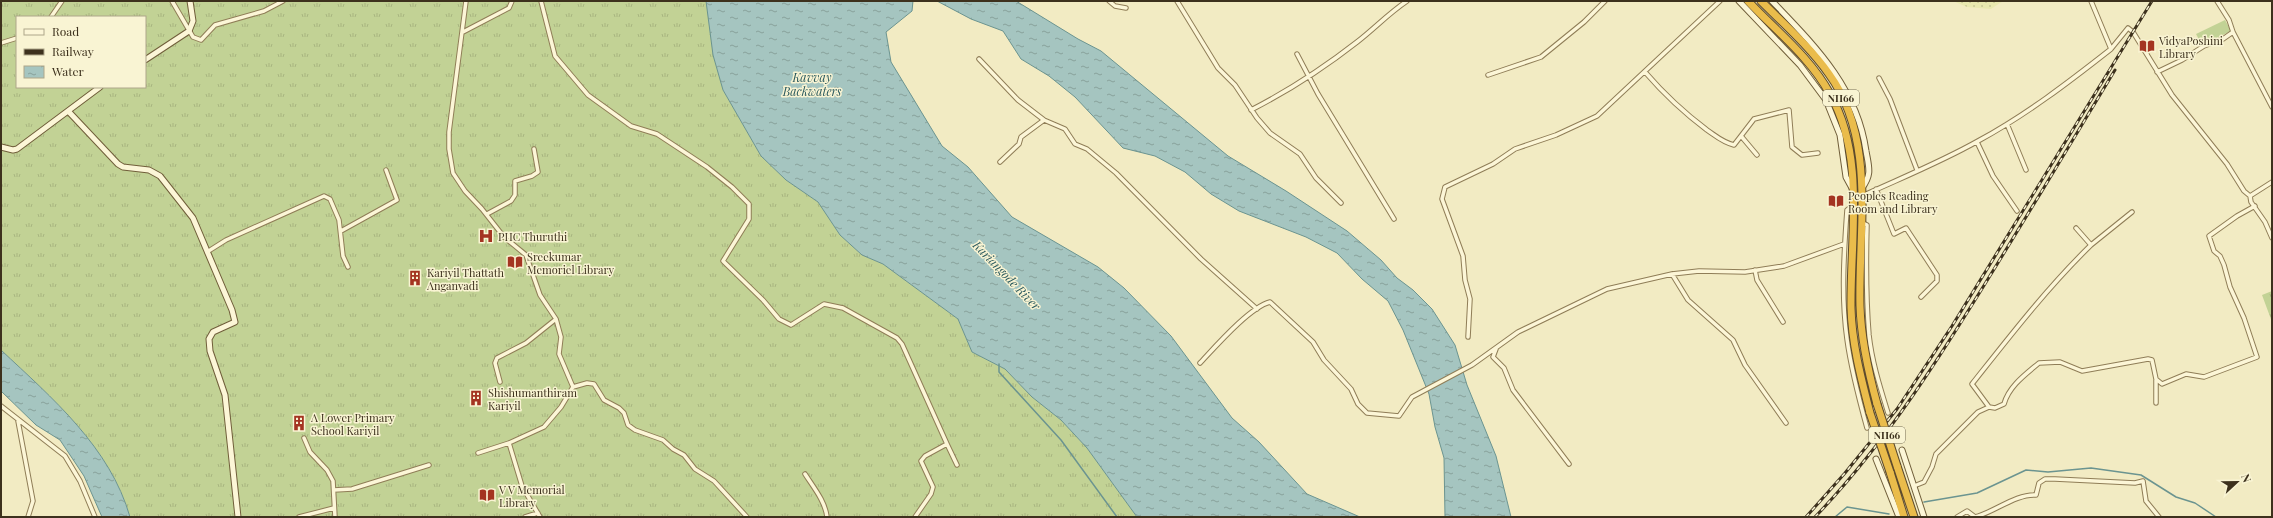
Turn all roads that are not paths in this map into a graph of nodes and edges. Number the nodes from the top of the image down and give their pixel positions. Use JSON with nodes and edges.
{"nodes":[{"id":1,"x":62,"y":1,"type":"edge"},
{"id":2,"x":172,"y":1,"type":"edge"},
{"id":3,"x":190,"y":1,"type":"edge"},
{"id":4,"x":284,"y":1,"type":"edge"},
{"id":5,"x":466,"y":1,"type":"edge"},
{"id":6,"x":512,"y":1,"type":"edge"},
{"id":7,"x":541,"y":1,"type":"edge"},
{"id":8,"x":1109,"y":1,"type":"edge"},
{"id":9,"x":1177,"y":1,"type":"edge"},
{"id":10,"x":1407,"y":1,"type":"edge"},
{"id":11,"x":1605,"y":1,"type":"edge"},
{"id":12,"x":1720,"y":1,"type":"edge"},
{"id":13,"x":1739,"y":1,"type":"edge"},
{"id":14,"x":1748,"y":1,"type":"edge"},
{"id":15,"x":1761,"y":1,"type":"edge"},
{"id":16,"x":1772,"y":1,"type":"edge"},
{"id":17,"x":2091,"y":1,"type":"edge"},
{"id":18,"x":2217,"y":1,"type":"edge"},
{"id":19,"x":1126,"y":8,"type":"dead end"},
{"id":20,"x":52,"y":16,"type":"edge"},
{"id":21,"x":189,"y":31,"type":"junction"},
{"id":22,"x":463,"y":32,"type":"junction"},
{"id":23,"x":2233,"y":32,"type":"junction"},
{"id":24,"x":16,"y":38,"type":"edge"},
{"id":25,"x":1,"y":43,"type":"edge"},
{"id":26,"x":2111,"y":49,"type":"junction"},
{"id":27,"x":1297,"y":54,"type":"dead end"},
{"id":28,"x":146,"y":59,"type":"edge"},
{"id":29,"x":979,"y":59,"type":"dead end"},
{"id":30,"x":1645,"y":72,"type":"junction"},
{"id":31,"x":2157,"y":72,"type":"junction"},
{"id":32,"x":1308,"y":75,"type":"junction"},
{"id":33,"x":1488,"y":75,"type":"dead end"},
{"id":34,"x":1879,"y":78,"type":"dead end"},
{"id":35,"x":99,"y":88,"type":"edge"},
{"id":36,"x":2272,"y":107,"type":"edge"},
{"id":37,"x":1251,"y":110,"type":"junction"},
{"id":38,"x":69,"y":112,"type":"junction"},
{"id":39,"x":1044,"y":120,"type":"junction"},
{"id":40,"x":2007,"y":124,"type":"junction"},
{"id":41,"x":1741,"y":136,"type":"junction"},
{"id":42,"x":1978,"y":142,"type":"junction"},
{"id":43,"x":1,"y":147,"type":"edge"},
{"id":44,"x":534,"y":149,"type":"dead end"},
{"id":45,"x":1818,"y":153,"type":"dead end"},
{"id":46,"x":1757,"y":155,"type":"dead end"},
{"id":47,"x":1000,"y":162,"type":"dead end"},
{"id":48,"x":386,"y":170,"type":"dead end"},
{"id":49,"x":1917,"y":170,"type":"junction"},
{"id":50,"x":2026,"y":170,"type":"dead end"},
{"id":51,"x":2272,"y":182,"type":"edge"},
{"id":52,"x":1852,"y":188,"type":"junction"},
{"id":53,"x":1862,"y":188,"type":"junction"},
{"id":54,"x":1876,"y":189,"type":"junction"},
{"id":55,"x":1862,"y":196,"type":"junction"},
{"id":56,"x":2250,"y":196,"type":"junction"},
{"id":57,"x":1341,"y":203,"type":"dead end"},
{"id":58,"x":1853,"y":205,"type":"junction"},
{"id":59,"x":2255,"y":206,"type":"junction"},
{"id":60,"x":2017,"y":211,"type":"dead end"},
{"id":61,"x":2132,"y":212,"type":"dead end"},
{"id":62,"x":487,"y":214,"type":"junction"},
{"id":63,"x":1394,"y":219,"type":"dead end"},
{"id":64,"x":1862,"y":222,"type":"junction"},
{"id":65,"x":2076,"y":228,"type":"dead end"},
{"id":66,"x":341,"y":230,"type":"junction"},
{"id":67,"x":2272,"y":238,"type":"edge"},
{"id":68,"x":1844,"y":244,"type":"junction"},
{"id":69,"x":2091,"y":244,"type":"junction"},
{"id":70,"x":206,"y":253,"type":"junction"},
{"id":71,"x":348,"y":267,"type":"dead end"},
{"id":72,"x":1755,"y":270,"type":"junction"},
{"id":73,"x":1672,"y":274,"type":"junction"},
{"id":74,"x":1921,"y":297,"type":"dead end"},
{"id":75,"x":1257,"y":309,"type":"junction"},
{"id":76,"x":556,"y":319,"type":"junction"},
{"id":77,"x":1783,"y":322,"type":"dead end"},
{"id":78,"x":1468,"y":336,"type":"dead end"},
{"id":79,"x":1496,"y":348,"type":"junction"},
{"id":80,"x":1200,"y":363,"type":"dead end"},
{"id":81,"x":2156,"y":379,"type":"junction"},
{"id":82,"x":500,"y":382,"type":"dead end"},
{"id":83,"x":574,"y":386,"type":"junction"},
{"id":84,"x":2156,"y":403,"type":"dead end"},
{"id":85,"x":1,"y":406,"type":"edge"},
{"id":86,"x":1986,"y":407,"type":"junction"},
{"id":87,"x":1888,"y":413,"type":"dead end"},
{"id":88,"x":18,"y":421,"type":"junction"},
{"id":89,"x":1786,"y":423,"type":"dead end"},
{"id":90,"x":1867,"y":428,"type":"dead end"},
{"id":91,"x":304,"y":438,"type":"dead end"},
{"id":92,"x":509,"y":443,"type":"junction"},
{"id":93,"x":947,"y":444,"type":"junction"},
{"id":94,"x":1902,"y":450,"type":"dead end"},
{"id":95,"x":478,"y":453,"type":"dead end"},
{"id":96,"x":1876,"y":459,"type":"dead end"},
{"id":97,"x":1570,"y":464,"type":"dead end"},
{"id":98,"x":429,"y":465,"type":"dead end"},
{"id":99,"x":957,"y":465,"type":"dead end"},
{"id":100,"x":805,"y":474,"type":"dead end"},
{"id":101,"x":1914,"y":486,"type":"junction"},
{"id":102,"x":334,"y":490,"type":"junction"},
{"id":103,"x":334,"y":508,"type":"junction"},
{"id":104,"x":539,"y":515,"type":"edge"},
{"id":105,"x":28,"y":517,"type":"edge"},
{"id":106,"x":95,"y":517,"type":"edge"},
{"id":107,"x":238,"y":517,"type":"edge"},
{"id":108,"x":300,"y":517,"type":"edge"},
{"id":109,"x":336,"y":517,"type":"edge"},
{"id":110,"x":525,"y":517,"type":"edge"},
{"id":111,"x":747,"y":517,"type":"edge"},
{"id":112,"x":827,"y":517,"type":"edge"},
{"id":113,"x":915,"y":517,"type":"edge"},
{"id":114,"x":1899,"y":517,"type":"edge"},
{"id":115,"x":1904,"y":517,"type":"edge"},
{"id":116,"x":1914,"y":517,"type":"edge"},
{"id":117,"x":1924,"y":517,"type":"edge"},
{"id":118,"x":1957,"y":517,"type":"edge"},
{"id":119,"x":1975,"y":517,"type":"edge"},
{"id":120,"x":2158,"y":517,"type":"edge"}],
"edges":[{"from":1,"to":20,"type":"street"},
{"from":2,"to":21,"type":"street"},
{"from":3,"to":21,"type":"street"},
{"from":4,"to":21,"type":"street"},
{"from":5,"to":22,"type":"street"},
{"from":6,"to":22,"type":"street"},
{"from":7,"to":93,"type":"street"},
{"from":8,"to":19,"type":"street"},
{"from":9,"to":37,"type":"street"},
{"from":10,"to":32,"type":"street"},
{"from":11,"to":33,"type":"street"},
{"from":12,"to":30,"type":"street"},
{"from":13,"to":52,"type":"street"},
{"from":14,"to":52,"type":"highway","number":"NH66"},
{"from":15,"to":53,"type":"highway","number":"NH66"},
{"from":16,"to":53,"type":"street"},
{"from":17,"to":26,"type":"street"},
{"from":18,"to":23,"type":"street"},
{"from":21,"to":28,"type":"street"},
{"from":22,"to":62,"type":"street"},
{"from":23,"to":31,"type":"street"},
{"from":23,"to":36,"type":"street"},
{"from":24,"to":25,"type":"street"},
{"from":26,"to":31,"type":"street"},
{"from":26,"to":40,"type":"street"},
{"from":27,"to":32,"type":"street"},
{"from":29,"to":39,"type":"street"},
{"from":30,"to":41,"type":"street"},
{"from":30,"to":78,"type":"street"},
{"from":31,"to":56,"type":"street"},
{"from":32,"to":37,"type":"street"},
{"from":32,"to":63,"type":"street"},
{"from":34,"to":49,"type":"street"},
{"from":35,"to":38,"type":"street"},
{"from":37,"to":57,"type":"street"},
{"from":38,"to":43,"type":"street"},
{"from":38,"to":70,"type":"street"},
{"from":39,"to":47,"type":"street"},
{"from":39,"to":75,"type":"street"},
{"from":40,"to":42,"type":"street"},
{"from":40,"to":50,"type":"street"},
{"from":41,"to":45,"type":"street"},
{"from":41,"to":46,"type":"street"},
{"from":42,"to":49,"type":"street"},
{"from":42,"to":60,"type":"street"},
{"from":44,"to":62,"type":"street"},
{"from":48,"to":66,"type":"street"},
{"from":49,"to":54,"type":"street"},
{"from":51,"to":56,"type":"street"},
{"from":52,"to":58,"type":"highway","number":"NH66"},
{"from":53,"to":55,"type":"highway","number":"NH66"},
{"from":54,"to":55,"type":"street"},
{"from":54,"to":74,"type":"street"},
{"from":55,"to":64,"type":"highway","number":"NH66"},
{"from":56,"to":59,"type":"street"},
{"from":58,"to":64,"type":"highway","number":"NH66"},
{"from":58,"to":68,"type":"street"},
{"from":58,"to":115,"type":"highway","number":"NH66","bridge":true},
{"from":59,"to":67,"type":"street"},
{"from":59,"to":81,"type":"street"},
{"from":61,"to":69,"type":"street"},
{"from":62,"to":76,"type":"street"},
{"from":64,"to":87,"type":"street"},
{"from":64,"to":116,"type":"highway","number":"NH66","bridge":true},
{"from":65,"to":69,"type":"street"},
{"from":66,"to":70,"type":"street"},
{"from":66,"to":71,"type":"street"},
{"from":68,"to":72,"type":"street"},
{"from":68,"to":90,"type":"street"},
{"from":69,"to":86,"type":"street"},
{"from":70,"to":107,"type":"street"},
{"from":72,"to":73,"type":"street"},
{"from":72,"to":77,"type":"street"},
{"from":73,"to":79,"type":"street"},
{"from":73,"to":89,"type":"street"},
{"from":75,"to":79,"type":"street"},
{"from":75,"to":80,"type":"street"},
{"from":76,"to":82,"type":"street"},
{"from":76,"to":83,"type":"street"},
{"from":79,"to":97,"type":"street"},
{"from":81,"to":84,"type":"street"},
{"from":81,"to":86,"type":"street"},
{"from":83,"to":92,"type":"street"},
{"from":83,"to":111,"type":"street"},
{"from":85,"to":88,"type":"street"},
{"from":86,"to":101,"type":"street"},
{"from":88,"to":105,"type":"street"},
{"from":88,"to":106,"type":"street"},
{"from":91,"to":102,"type":"street"},
{"from":92,"to":95,"type":"street"},
{"from":92,"to":104,"type":"street"},
{"from":93,"to":99,"type":"street"},
{"from":93,"to":113,"type":"street"},
{"from":94,"to":101,"type":"street"},
{"from":96,"to":114,"type":"street"},
{"from":98,"to":102,"type":"street"},
{"from":100,"to":112,"type":"street"},
{"from":101,"to":117,"type":"street"},
{"from":102,"to":103,"type":"street"},
{"from":103,"to":108,"type":"street"},
{"from":103,"to":109,"type":"street"},
{"from":104,"to":110,"type":"street"},
{"from":118,"to":119,"type":"street"},
{"from":119,"to":120,"type":"street"}]}
